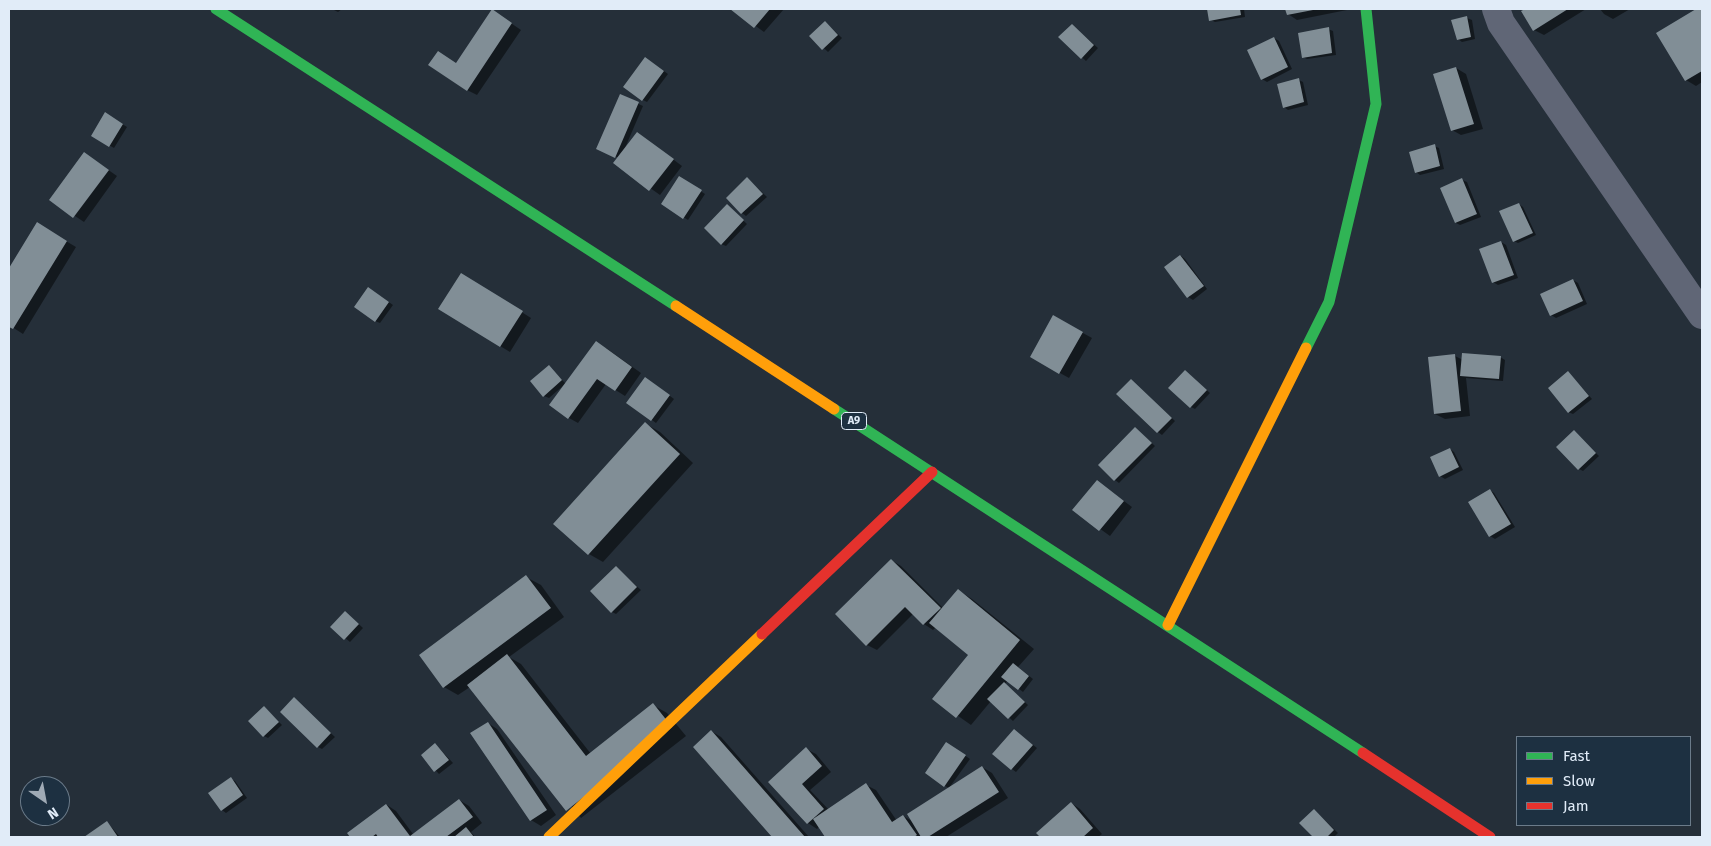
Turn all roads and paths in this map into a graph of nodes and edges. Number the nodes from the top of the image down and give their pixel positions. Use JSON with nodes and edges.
{"nodes":[{"id":1,"x":216,"y":9,"type":"edge"},
{"id":2,"x":1366,"y":9,"type":"edge"},
{"id":3,"x":1496,"y":9,"type":"edge"},
{"id":4,"x":1702,"y":316,"type":"edge"},
{"id":5,"x":932,"y":472,"type":"junction"},
{"id":6,"x":1168,"y":625,"type":"junction"},
{"id":7,"x":549,"y":837,"type":"edge"},
{"id":8,"x":1490,"y":837,"type":"edge"}],
"edges":[{"from":1,"to":5,"type":"main road","number":"A9"},
{"from":2,"to":6,"type":"main road"},
{"from":3,"to":4,"type":"street"},
{"from":5,"to":6,"type":"main road","number":"A9"},
{"from":5,"to":7,"type":"main road"},
{"from":6,"to":8,"type":"main road","number":"A9"}]}
